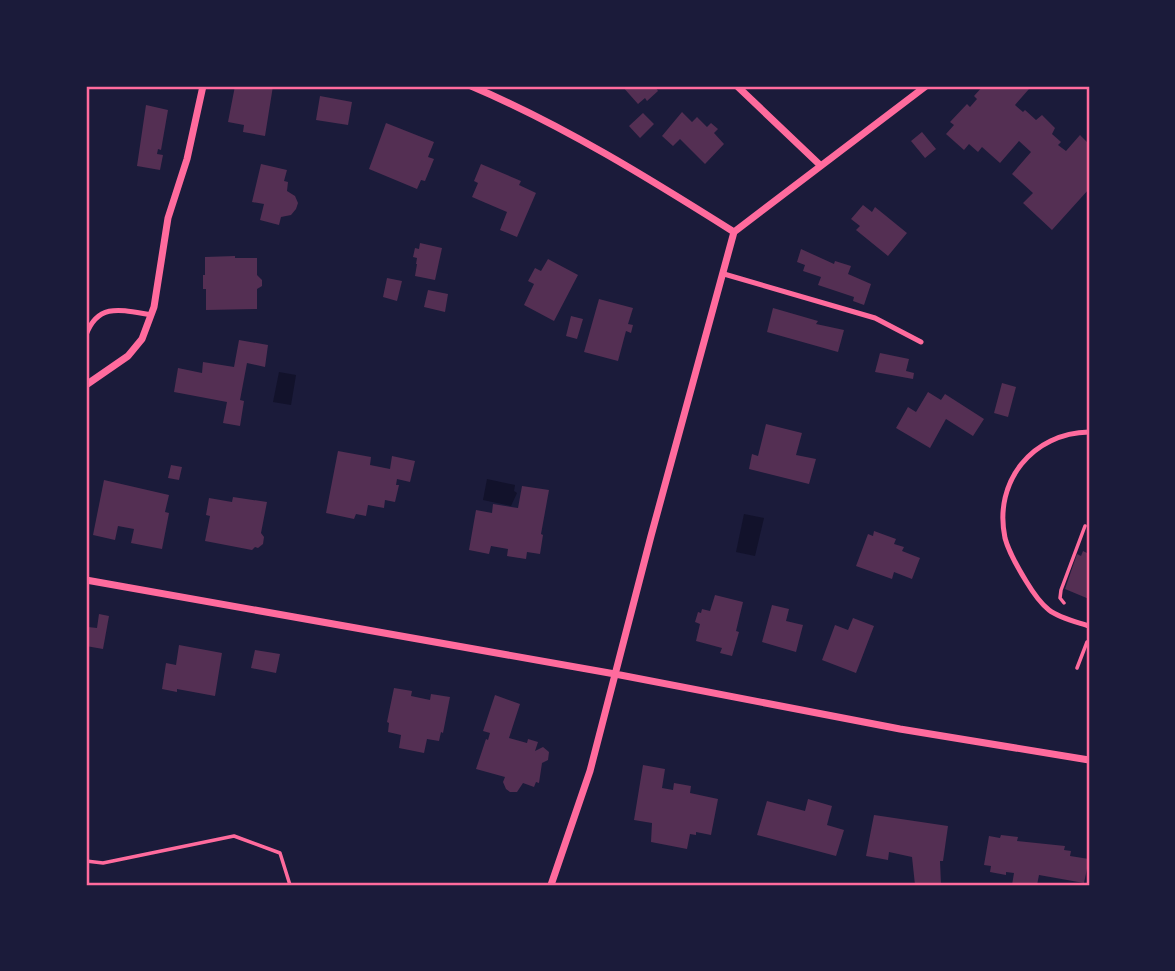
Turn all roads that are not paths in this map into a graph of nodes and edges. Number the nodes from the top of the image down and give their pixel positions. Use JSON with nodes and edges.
{"nodes":[{"id":1,"x":203,"y":86,"type":"edge"},
{"id":2,"x":471,"y":86,"type":"edge"},
{"id":3,"x":737,"y":86,"type":"edge"},
{"id":4,"x":926,"y":86,"type":"edge"},
{"id":5,"x":820,"y":165,"type":"junction"},
{"id":6,"x":734,"y":232,"type":"junction"},
{"id":7,"x":724,"y":274,"type":"junction"},
{"id":8,"x":151,"y":315,"type":"junction"},
{"id":9,"x":86,"y":335,"type":"edge"},
{"id":10,"x":921,"y":342,"type":"dead end"},
{"id":11,"x":86,"y":385,"type":"edge"},
{"id":12,"x":1089,"y":432,"type":"edge"},
{"id":13,"x":86,"y":580,"type":"edge"},
{"id":14,"x":1089,"y":626,"type":"edge"},
{"id":15,"x":615,"y":674,"type":"junction"},
{"id":16,"x":1089,"y":760,"type":"edge"},
{"id":17,"x":551,"y":885,"type":"edge"}],
"edges":[{"from":1,"to":8,"type":"street"},
{"from":2,"to":6,"type":"street"},
{"from":3,"to":5,"type":"street"},
{"from":4,"to":5,"type":"street"},
{"from":5,"to":6,"type":"street"},
{"from":6,"to":7,"type":"street"},
{"from":7,"to":10,"type":"lane"},
{"from":7,"to":15,"type":"street"},
{"from":8,"to":9,"type":"lane"},
{"from":8,"to":11,"type":"street"},
{"from":12,"to":14,"type":"lane"},
{"from":13,"to":15,"type":"street"},
{"from":15,"to":16,"type":"street"},
{"from":15,"to":17,"type":"street"}]}
